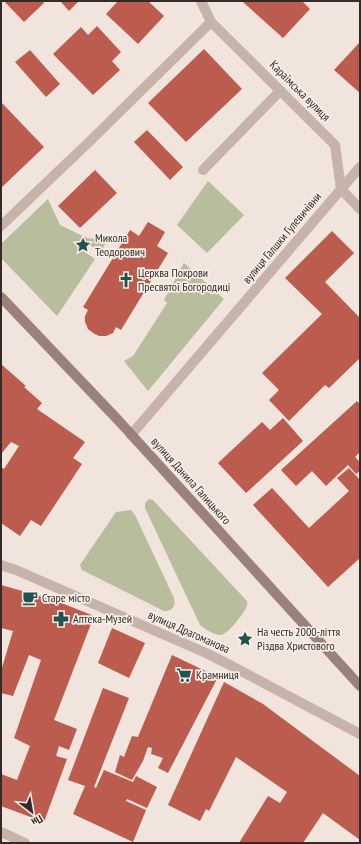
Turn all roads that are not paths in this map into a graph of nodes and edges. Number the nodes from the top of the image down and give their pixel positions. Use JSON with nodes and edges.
{"nodes":[{"id":1,"x":202,"y":1,"type":"edge"},
{"id":2,"x":211,"y":22,"type":"junction"},
{"id":3,"x":280,"y":91,"type":"junction"},
{"id":4,"x":360,"y":167,"type":"edge"},
{"id":5,"x":203,"y":170,"type":"dead end"},
{"id":6,"x":341,"y":189,"type":"junction"},
{"id":7,"x":360,"y":208,"type":"edge"},
{"id":8,"x":1,"y":226,"type":"edge"},
{"id":9,"x":1,"y":297,"type":"edge"},
{"id":10,"x":131,"y":435,"type":"junction"},
{"id":11,"x":1,"y":565,"type":"edge"},
{"id":12,"x":360,"y":686,"type":"edge"},
{"id":13,"x":360,"y":734,"type":"edge"},
{"id":14,"x":1,"y":832,"type":"edge"},
{"id":15,"x":25,"y":843,"type":"edge"}],
"edges":[{"from":1,"to":2,"type":"street","name":"Караїмська вулиця"},
{"from":2,"to":3,"type":"street","name":"Караїмська вулиця"},
{"from":2,"to":8,"type":"street"},
{"from":3,"to":5,"type":"street"},
{"from":3,"to":6,"type":"street","name":"Караїмська вулиця"},
{"from":4,"to":6,"type":"street","name":"вулиця Галшки Гулевичівни"},
{"from":6,"to":7,"type":"street"},
{"from":6,"to":10,"type":"street","name":"вулиця Галшки Гулевичівни"},
{"from":9,"to":10,"type":"main road","name":"вулиця Данила Галицького"},
{"from":10,"to":12,"type":"main road","name":"вулиця Данила Галицького"},
{"from":11,"to":13,"type":"street","name":"вулиця Драгоманова"},
{"from":14,"to":15,"type":"street"}]}
